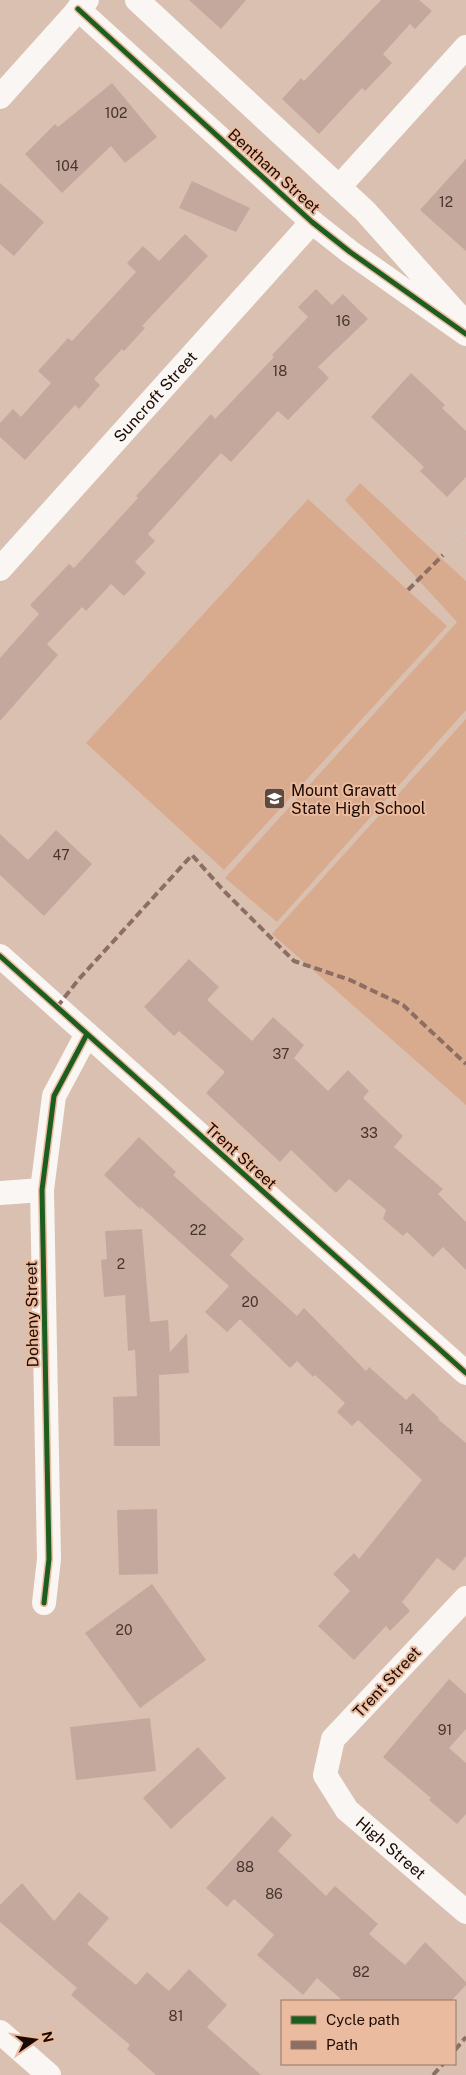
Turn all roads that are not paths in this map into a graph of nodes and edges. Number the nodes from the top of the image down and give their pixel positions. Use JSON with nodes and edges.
{"nodes":[{"id":1,"x":137,"y":0,"type":"edge"},
{"id":2,"x":83,"y":4,"type":"edge"},
{"id":3,"x":466,"y":47,"type":"edge"},
{"id":4,"x":0,"y":97,"type":"edge"},
{"id":5,"x":340,"y":187,"type":"junction"},
{"id":6,"x":312,"y":222,"type":"junction"},
{"id":7,"x":466,"y":324,"type":"edge"},
{"id":8,"x":466,"y":334,"type":"edge"},
{"id":9,"x":0,"y":569,"type":"edge"},
{"id":10,"x":0,"y":956,"type":"edge"},
{"id":11,"x":87,"y":1034,"type":"junction"},
{"id":12,"x":42,"y":1190,"type":"junction"},
{"id":13,"x":0,"y":1193,"type":"edge"},
{"id":14,"x":466,"y":1373,"type":"edge"},
{"id":15,"x":466,"y":1598,"type":"edge"},
{"id":16,"x":44,"y":1602,"type":"dead end"},
{"id":17,"x":325,"y":1775,"type":"joint"},
{"id":18,"x":466,"y":1912,"type":"edge"},
{"id":19,"x":0,"y":2032,"type":"edge"},
{"id":20,"x":49,"y":2075,"type":"edge"}],
"edges":[{"from":1,"to":5,"type":"street","name":"Bentham Street"},
{"from":2,"to":4,"type":"street"},
{"from":2,"to":6,"type":"street","name":"Bentham Street"},
{"from":3,"to":5,"type":"street"},
{"from":5,"to":7,"type":"street","name":"Bentham Street"},
{"from":6,"to":8,"type":"street","name":"Bentham Street"},
{"from":6,"to":9,"type":"street","name":"Suncroft Street"},
{"from":10,"to":11,"type":"street","name":"Trent Street"},
{"from":11,"to":12,"type":"street","name":"Doheny Street"},
{"from":11,"to":14,"type":"street","name":"Trent Street"},
{"from":12,"to":13,"type":"street"},
{"from":12,"to":16,"type":"street","name":"Doheny Street"},
{"from":15,"to":17,"type":"street","name":"Trent Street"},
{"from":17,"to":18,"type":"street","name":"High Street"},
{"from":19,"to":20,"type":"street"}]}
